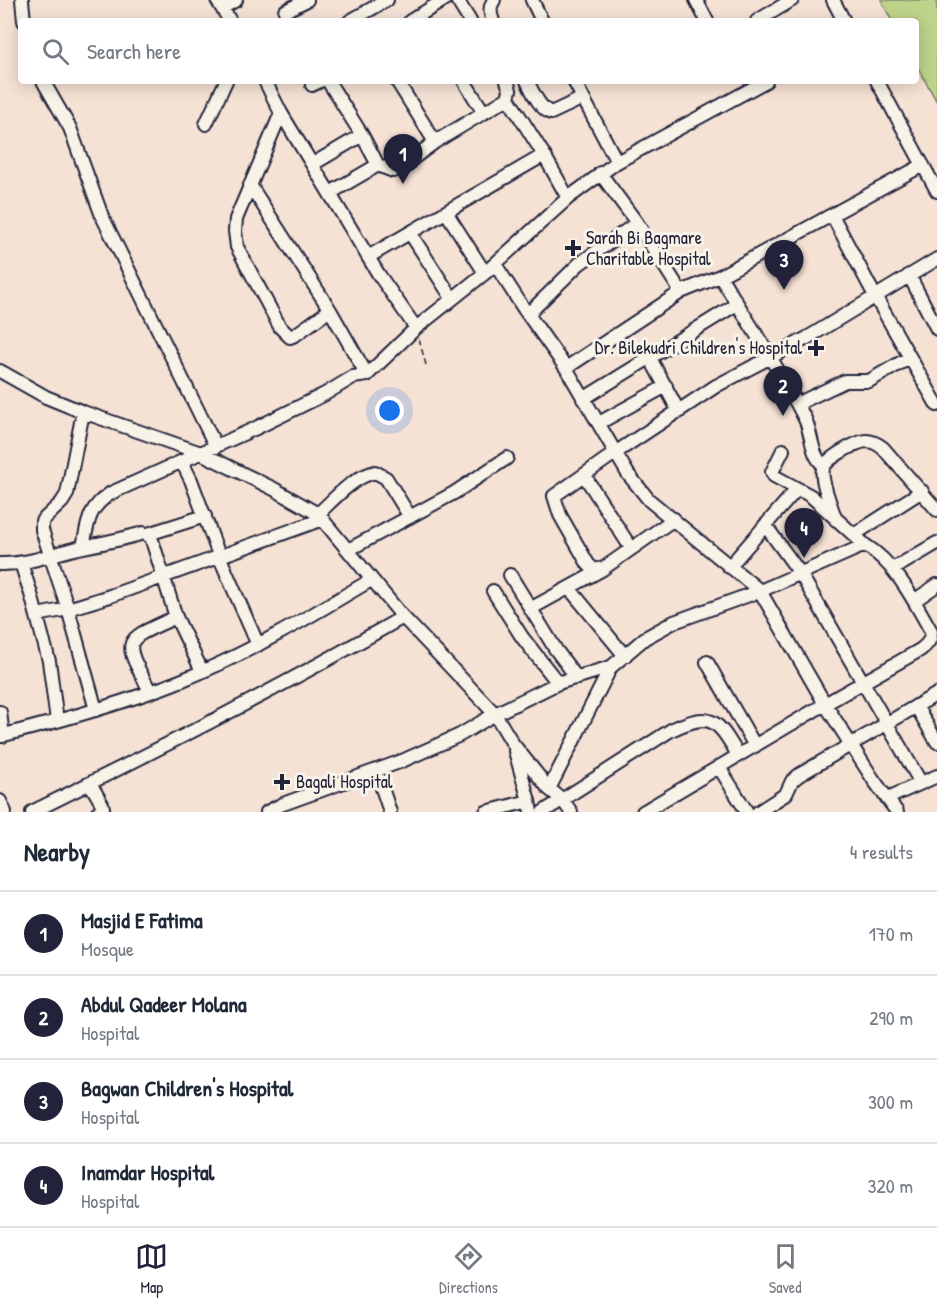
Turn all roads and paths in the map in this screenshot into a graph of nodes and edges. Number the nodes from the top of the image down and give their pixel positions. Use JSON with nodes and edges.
{"nodes":[{"id":1,"x":22,"y":0,"type":"edge"},
{"id":2,"x":236,"y":0,"type":"edge"},
{"id":3,"x":307,"y":0,"type":"edge"},
{"id":4,"x":387,"y":0,"type":"edge"},
{"id":5,"x":444,"y":0,"type":"edge"},
{"id":6,"x":457,"y":0,"type":"edge"},
{"id":7,"x":532,"y":0,"type":"edge"},
{"id":8,"x":696,"y":0,"type":"edge"},
{"id":9,"x":792,"y":0,"type":"edge"},
{"id":10,"x":833,"y":0,"type":"edge"},
{"id":11,"x":492,"y":2,"type":"edge"},
{"id":12,"x":219,"y":4,"type":"edge"},
{"id":13,"x":285,"y":11,"type":"dead end"},
{"id":14,"x":24,"y":18,"type":"edge"},
{"id":15,"x":228,"y":18,"type":"edge"},
{"id":16,"x":359,"y":18,"type":"edge"},
{"id":17,"x":417,"y":18,"type":"edge"},
{"id":18,"x":468,"y":18,"type":"edge"},
{"id":19,"x":492,"y":18,"type":"edge"},
{"id":20,"x":541,"y":18,"type":"edge"},
{"id":21,"x":705,"y":18,"type":"edge"},
{"id":22,"x":762,"y":18,"type":"edge"},
{"id":23,"x":842,"y":18,"type":"edge"},
{"id":24,"x":45,"y":84,"type":"edge"},
{"id":25,"x":225,"y":84,"type":"edge"},
{"id":26,"x":266,"y":84,"type":"edge"},
{"id":27,"x":330,"y":84,"type":"edge"},
{"id":28,"x":399,"y":84,"type":"edge"},
{"id":29,"x":466,"y":84,"type":"edge"},
{"id":30,"x":508,"y":84,"type":"edge"},
{"id":31,"x":529,"y":84,"type":"edge"},
{"id":32,"x":576,"y":84,"type":"edge"},
{"id":33,"x":879,"y":84,"type":"edge"},
{"id":34,"x":746,"y":86,"type":"edge"},
{"id":35,"x":508,"y":98,"type":"junction"},
{"id":36,"x":583,"y":99,"type":"junction"},
{"id":37,"x":281,"y":113,"type":"junction"},
{"id":38,"x":483,"y":113,"type":"junction"},
{"id":39,"x":206,"y":124,"type":"dead end"},
{"id":40,"x":362,"y":135,"type":"junction"},
{"id":41,"x":435,"y":142,"type":"junction"},
{"id":42,"x":544,"y":154,"type":"junction"},
{"id":43,"x":617,"y":162,"type":"junction"},
{"id":44,"x":313,"y":164,"type":"junction"},
{"id":45,"x":378,"y":165,"type":"junction"},
{"id":46,"x":923,"y":165,"type":"junction"},
{"id":47,"x":600,"y":173,"type":"junction"},
{"id":48,"x":250,"y":185,"type":"junction"},
{"id":49,"x":937,"y":191,"type":"edge"},
{"id":50,"x":330,"y":194,"type":"junction"},
{"id":51,"x":568,"y":198,"type":"junction"},
{"id":52,"x":446,"y":212,"type":"junction"},
{"id":53,"x":832,"y":215,"type":"junction"},
{"id":54,"x":637,"y":223,"type":"junction"},
{"id":55,"x":410,"y":232,"type":"junction"},
{"id":56,"x":368,"y":257,"type":"junction"},
{"id":57,"x":937,"y":259,"type":"edge"},
{"id":58,"x":495,"y":264,"type":"junction"},
{"id":59,"x":486,"y":273,"type":"junction"},
{"id":60,"x":909,"y":275,"type":"junction"},
{"id":61,"x":720,"y":276,"type":"junction"},
{"id":62,"x":681,"y":292,"type":"junction"},
{"id":63,"x":875,"y":296,"type":"junction"},
{"id":64,"x":452,"y":298,"type":"junction"},
{"id":65,"x":737,"y":304,"type":"junction"},
{"id":66,"x":330,"y":310,"type":"junction"},
{"id":67,"x":528,"y":314,"type":"junction"},
{"id":68,"x":416,"y":328,"type":"junction"},
{"id":69,"x":937,"y":329,"type":"edge"},
{"id":70,"x":770,"y":357,"type":"junction"},
{"id":71,"x":650,"y":358,"type":"junction"},
{"id":72,"x":909,"y":358,"type":"junction"},
{"id":73,"x":426,"y":365,"type":"dead end"},
{"id":74,"x":566,"y":368,"type":"junction"},
{"id":75,"x":0,"y":371,"type":"edge"},
{"id":76,"x":367,"y":375,"type":"junction"},
{"id":77,"x":666,"y":386,"type":"junction"},
{"id":78,"x":583,"y":399,"type":"junction"},
{"id":79,"x":797,"y":404,"type":"junction"},
{"id":80,"x":937,"y":405,"type":"edge"},
{"id":81,"x":83,"y":412,"type":"junction"},
{"id":82,"x":679,"y":412,"type":"junction"},
{"id":83,"x":599,"y":423,"type":"junction"},
{"id":84,"x":216,"y":447,"type":"junction"},
{"id":85,"x":783,"y":450,"type":"dead end"},
{"id":86,"x":201,"y":453,"type":"junction"},
{"id":87,"x":615,"y":453,"type":"junction"},
{"id":88,"x":507,"y":458,"type":"dead end"},
{"id":89,"x":182,"y":462,"type":"junction"},
{"id":90,"x":824,"y":465,"type":"junction"},
{"id":91,"x":584,"y":475,"type":"junction"},
{"id":92,"x":797,"y":489,"type":"junction"},
{"id":93,"x":922,"y":491,"type":"junction"},
{"id":94,"x":936,"y":508,"type":"edge"},
{"id":95,"x":205,"y":516,"type":"junction"},
{"id":96,"x":321,"y":517,"type":"junction"},
{"id":97,"x":410,"y":517,"type":"junction"},
{"id":98,"x":674,"y":519,"type":"junction"},
{"id":99,"x":836,"y":520,"type":"junction"},
{"id":100,"x":765,"y":525,"type":"junction"},
{"id":101,"x":148,"y":534,"type":"junction"},
{"id":102,"x":855,"y":534,"type":"junction"},
{"id":103,"x":937,"y":543,"type":"edge"},
{"id":104,"x":865,"y":545,"type":"junction"},
{"id":105,"x":83,"y":547,"type":"junction"},
{"id":106,"x":631,"y":548,"type":"junction"},
{"id":107,"x":348,"y":550,"type":"junction"},
{"id":108,"x":51,"y":556,"type":"junction"},
{"id":109,"x":220,"y":558,"type":"junction"},
{"id":110,"x":21,"y":563,"type":"junction"},
{"id":111,"x":0,"y":564,"type":"edge"},
{"id":112,"x":729,"y":567,"type":"junction"},
{"id":113,"x":604,"y":568,"type":"junction"},
{"id":114,"x":893,"y":569,"type":"junction"},
{"id":115,"x":800,"y":573,"type":"junction"},
{"id":116,"x":510,"y":575,"type":"dead end"},
{"id":117,"x":163,"y":578,"type":"junction"},
{"id":118,"x":371,"y":580,"type":"junction"},
{"id":119,"x":937,"y":585,"type":"edge"},
{"id":120,"x":569,"y":588,"type":"junction"},
{"id":121,"x":493,"y":591,"type":"dead end"},
{"id":122,"x":760,"y":591,"type":"junction"},
{"id":123,"x":914,"y":601,"type":"junction"},
{"id":124,"x":68,"y":609,"type":"junction"},
{"id":125,"x":531,"y":609,"type":"junction"},
{"id":126,"x":37,"y":615,"type":"junction"},
{"id":127,"x":176,"y":617,"type":"junction"},
{"id":128,"x":403,"y":617,"type":"junction"},
{"id":129,"x":934,"y":632,"type":"edge"},
{"id":130,"x":258,"y":645,"type":"junction"},
{"id":131,"x":625,"y":656,"type":"junction"},
{"id":132,"x":708,"y":662,"type":"dead end"},
{"id":133,"x":611,"y":667,"type":"junction"},
{"id":134,"x":202,"y":671,"type":"junction"},
{"id":135,"x":577,"y":678,"type":"junction"},
{"id":136,"x":863,"y":682,"type":"junction"},
{"id":137,"x":558,"y":683,"type":"junction"},
{"id":138,"x":150,"y":691,"type":"junction"},
{"id":139,"x":937,"y":694,"type":"edge"},
{"id":140,"x":825,"y":704,"type":"junction"},
{"id":141,"x":916,"y":706,"type":"junction"},
{"id":142,"x":96,"y":710,"type":"junction"},
{"id":143,"x":0,"y":712,"type":"edge"},
{"id":144,"x":495,"y":714,"type":"junction"},
{"id":145,"x":57,"y":721,"type":"junction"},
{"id":146,"x":888,"y":724,"type":"junction"},
{"id":147,"x":1,"y":736,"type":"edge"},
{"id":148,"x":937,"y":742,"type":"edge"},
{"id":149,"x":513,"y":744,"type":"junction"},
{"id":150,"x":853,"y":745,"type":"junction"},
{"id":151,"x":754,"y":746,"type":"junction"},
{"id":152,"x":738,"y":755,"type":"junction"},
{"id":153,"x":719,"y":767,"type":"junction"},
{"id":154,"x":376,"y":770,"type":"junction"},
{"id":155,"x":937,"y":776,"type":"edge"},
{"id":156,"x":90,"y":783,"type":"junction"},
{"id":157,"x":921,"y":783,"type":"junction"},
{"id":158,"x":549,"y":789,"type":"junction"},
{"id":159,"x":888,"y":798,"type":"junction"},
{"id":160,"x":562,"y":799,"type":"junction"},
{"id":161,"x":0,"y":801,"type":"edge"},
{"id":162,"x":530,"y":806,"type":"edge"},
{"id":163,"x":284,"y":808,"type":"edge"},
{"id":164,"x":659,"y":808,"type":"edge"},
{"id":165,"x":5,"y":812,"type":"edge"},
{"id":166,"x":32,"y":812,"type":"edge"},
{"id":167,"x":100,"y":812,"type":"edge"},
{"id":168,"x":267,"y":812,"type":"edge"},
{"id":169,"x":390,"y":812,"type":"edge"},
{"id":170,"x":486,"y":812,"type":"edge"},
{"id":171,"x":543,"y":812,"type":"edge"},
{"id":172,"x":571,"y":812,"type":"edge"},
{"id":173,"x":643,"y":812,"type":"edge"},
{"id":174,"x":747,"y":812,"type":"edge"},
{"id":175,"x":758,"y":812,"type":"edge"},
{"id":176,"x":897,"y":812,"type":"edge"}],
"edges":[{"from":1,"to":14,"type":"street"},
{"from":2,"to":12,"type":"street"},
{"from":3,"to":13,"type":"street"},
{"from":4,"to":16,"type":"street"},
{"from":5,"to":17,"type":"street"},
{"from":6,"to":18,"type":"street"},
{"from":7,"to":20,"type":"street"},
{"from":8,"to":21,"type":"street"},
{"from":9,"to":22,"type":"street"},
{"from":10,"to":23,"type":"street"},
{"from":11,"to":19,"type":"street"},
{"from":12,"to":15,"type":"street"},
{"from":24,"to":84,"type":"street"},
{"from":25,"to":39,"type":"street"},
{"from":26,"to":37,"type":"street"},
{"from":27,"to":40,"type":"street"},
{"from":28,"to":41,"type":"street"},
{"from":29,"to":38,"type":"street"},
{"from":30,"to":35,"type":"street"},
{"from":31,"to":36,"type":"street"},
{"from":32,"to":36,"type":"street"},
{"from":33,"to":46,"type":"street"},
{"from":34,"to":43,"type":"street"},
{"from":35,"to":38,"type":"street"},
{"from":35,"to":42,"type":"street"},
{"from":36,"to":43,"type":"street"},
{"from":37,"to":44,"type":"street"},
{"from":37,"to":48,"type":"street"},
{"from":38,"to":41,"type":"street"},
{"from":40,"to":44,"type":"street"},
{"from":40,"to":45,"type":"street"},
{"from":41,"to":45,"type":"street"},
{"from":42,"to":51,"type":"street"},
{"from":42,"to":52,"type":"street"},
{"from":43,"to":47,"type":"street"},
{"from":44,"to":50,"type":"street"},
{"from":45,"to":50,"type":"street"},
{"from":46,"to":49,"type":"street"},
{"from":46,"to":53,"type":"street"},
{"from":47,"to":51,"type":"street"},
{"from":47,"to":54,"type":"street"},
{"from":48,"to":66,"type":"street"},
{"from":48,"to":66,"type":"street"},
{"from":50,"to":56,"type":"street"},
{"from":51,"to":58,"type":"street"},
{"from":52,"to":55,"type":"street"},
{"from":52,"to":59,"type":"street"},
{"from":53,"to":61,"type":"street"},
{"from":53,"to":63,"type":"street"},
{"from":54,"to":62,"type":"street"},
{"from":54,"to":67,"type":"street"},
{"from":55,"to":56,"type":"street"},
{"from":55,"to":64,"type":"street"},
{"from":56,"to":68,"type":"street"},
{"from":57,"to":60,"type":"street"},
{"from":58,"to":59,"type":"street"},
{"from":58,"to":67,"type":"street"},
{"from":59,"to":64,"type":"street"},
{"from":60,"to":63,"type":"street"},
{"from":60,"to":69,"type":"street"},
{"from":61,"to":62,"type":"street"},
{"from":61,"to":65,"type":"street"},
{"from":62,"to":74,"type":"street"},
{"from":63,"to":70,"type":"street"},
{"from":63,"to":72,"type":"street"},
{"from":64,"to":68,"type":"street"},
{"from":65,"to":70,"type":"street"},
{"from":65,"to":71,"type":"street"},
{"from":66,"to":76,"type":"street"},
{"from":67,"to":74,"type":"street"},
{"from":68,"to":73,"type":"path"},
{"from":68,"to":76,"type":"street"},
{"from":70,"to":79,"type":"street"},
{"from":70,"to":82,"type":"street"},
{"from":71,"to":77,"type":"street"},
{"from":71,"to":78,"type":"street"},
{"from":72,"to":79,"type":"street"},
{"from":72,"to":80,"type":"street"},
{"from":74,"to":78,"type":"street"},
{"from":75,"to":81,"type":"street"},
{"from":76,"to":84,"type":"street"},
{"from":77,"to":82,"type":"street"},
{"from":77,"to":83,"type":"street"},
{"from":78,"to":83,"type":"street"},
{"from":79,"to":90,"type":"street"},
{"from":81,"to":86,"type":"street"},
{"from":81,"to":108,"type":"street"},
{"from":82,"to":87,"type":"street"},
{"from":83,"to":87,"type":"street"},
{"from":84,"to":86,"type":"street"},
{"from":85,"to":92,"type":"street"},
{"from":86,"to":89,"type":"street"},
{"from":86,"to":96,"type":"street"},
{"from":87,"to":91,"type":"street"},
{"from":87,"to":98,"type":"street"},
{"from":88,"to":97,"type":"street"},
{"from":89,"to":95,"type":"street"},
{"from":89,"to":105,"type":"street"},
{"from":90,"to":93,"type":"street"},
{"from":90,"to":99,"type":"street"},
{"from":91,"to":106,"type":"street"},
{"from":91,"to":113,"type":"street"},
{"from":92,"to":99,"type":"street"},
{"from":92,"to":100,"type":"street"},
{"from":93,"to":94,"type":"street"},
{"from":93,"to":102,"type":"street"},
{"from":95,"to":101,"type":"street"},
{"from":95,"to":109,"type":"street"},
{"from":96,"to":97,"type":"street"},
{"from":96,"to":107,"type":"street"},
{"from":96,"to":109,"type":"street"},
{"from":97,"to":107,"type":"street"},
{"from":98,"to":106,"type":"street"},
{"from":98,"to":112,"type":"street"},
{"from":99,"to":102,"type":"street"},
{"from":100,"to":112,"type":"street"},
{"from":100,"to":115,"type":"street"},
{"from":101,"to":105,"type":"street"},
{"from":101,"to":117,"type":"street"},
{"from":102,"to":104,"type":"street"},
{"from":103,"to":114,"type":"street"},
{"from":104,"to":114,"type":"street"},
{"from":104,"to":115,"type":"street"},
{"from":105,"to":108,"type":"street"},
{"from":106,"to":113,"type":"street"},
{"from":107,"to":118,"type":"street"},
{"from":108,"to":110,"type":"street"},
{"from":108,"to":124,"type":"street"},
{"from":109,"to":117,"type":"street"},
{"from":109,"to":130,"type":"street"},
{"from":110,"to":111,"type":"street"},
{"from":110,"to":126,"type":"street"},
{"from":112,"to":122,"type":"street"},
{"from":113,"to":120,"type":"street"},
{"from":114,"to":123,"type":"street"},
{"from":115,"to":122,"type":"street"},
{"from":115,"to":136,"type":"street"},
{"from":116,"to":125,"type":"street"},
{"from":117,"to":124,"type":"street"},
{"from":117,"to":127,"type":"street"},
{"from":118,"to":128,"type":"street"},
{"from":118,"to":130,"type":"street"},
{"from":119,"to":123,"type":"street"},
{"from":120,"to":125,"type":"street"},
{"from":120,"to":131,"type":"street"},
{"from":121,"to":137,"type":"street"},
{"from":122,"to":131,"type":"street"},
{"from":122,"to":140,"type":"street"},
{"from":123,"to":129,"type":"street"},
{"from":124,"to":126,"type":"street"},
{"from":124,"to":142,"type":"street"},
{"from":125,"to":135,"type":"street"},
{"from":126,"to":145,"type":"street"},
{"from":127,"to":134,"type":"street"},
{"from":127,"to":138,"type":"street"},
{"from":128,"to":144,"type":"street"},
{"from":128,"to":156,"type":"street"},
{"from":129,"to":136,"type":"street"},
{"from":130,"to":134,"type":"street"},
{"from":131,"to":133,"type":"street"},
{"from":132,"to":151,"type":"street"},
{"from":133,"to":135,"type":"street"},
{"from":133,"to":158,"type":"street"},
{"from":134,"to":138,"type":"street"},
{"from":135,"to":137,"type":"street"},
{"from":136,"to":140,"type":"street"},
{"from":136,"to":146,"type":"street"},
{"from":137,"to":144,"type":"street"},
{"from":138,"to":142,"type":"street"},
{"from":139,"to":141,"type":"street"},
{"from":140,"to":150,"type":"street"},
{"from":140,"to":151,"type":"street"},
{"from":141,"to":146,"type":"street"},
{"from":141,"to":148,"type":"street"},
{"from":142,"to":145,"type":"street"},
{"from":143,"to":147,"type":"street"},
{"from":144,"to":149,"type":"street"},
{"from":144,"to":154,"type":"street"},
{"from":145,"to":147,"type":"street"},
{"from":146,"to":150,"type":"street"},
{"from":146,"to":157,"type":"street"},
{"from":149,"to":158,"type":"street"},
{"from":149,"to":162,"type":"street"},
{"from":150,"to":159,"type":"street"},
{"from":150,"to":175,"type":"street"},
{"from":151,"to":152,"type":"street"},
{"from":152,"to":153,"type":"street"},
{"from":152,"to":160,"type":"street"},
{"from":153,"to":164,"type":"street"},
{"from":153,"to":174,"type":"street"},
{"from":154,"to":163,"type":"street"},
{"from":154,"to":169,"type":"street"},
{"from":155,"to":157,"type":"street"},
{"from":156,"to":166,"type":"street"},
{"from":156,"to":167,"type":"street"},
{"from":157,"to":159,"type":"street"},
{"from":158,"to":160,"type":"street"},
{"from":159,"to":176,"type":"street"},
{"from":160,"to":171,"type":"street"},
{"from":160,"to":172,"type":"street"},
{"from":161,"to":165,"type":"street"},
{"from":162,"to":170,"type":"street"},
{"from":163,"to":168,"type":"street"},
{"from":164,"to":173,"type":"street"}]}
